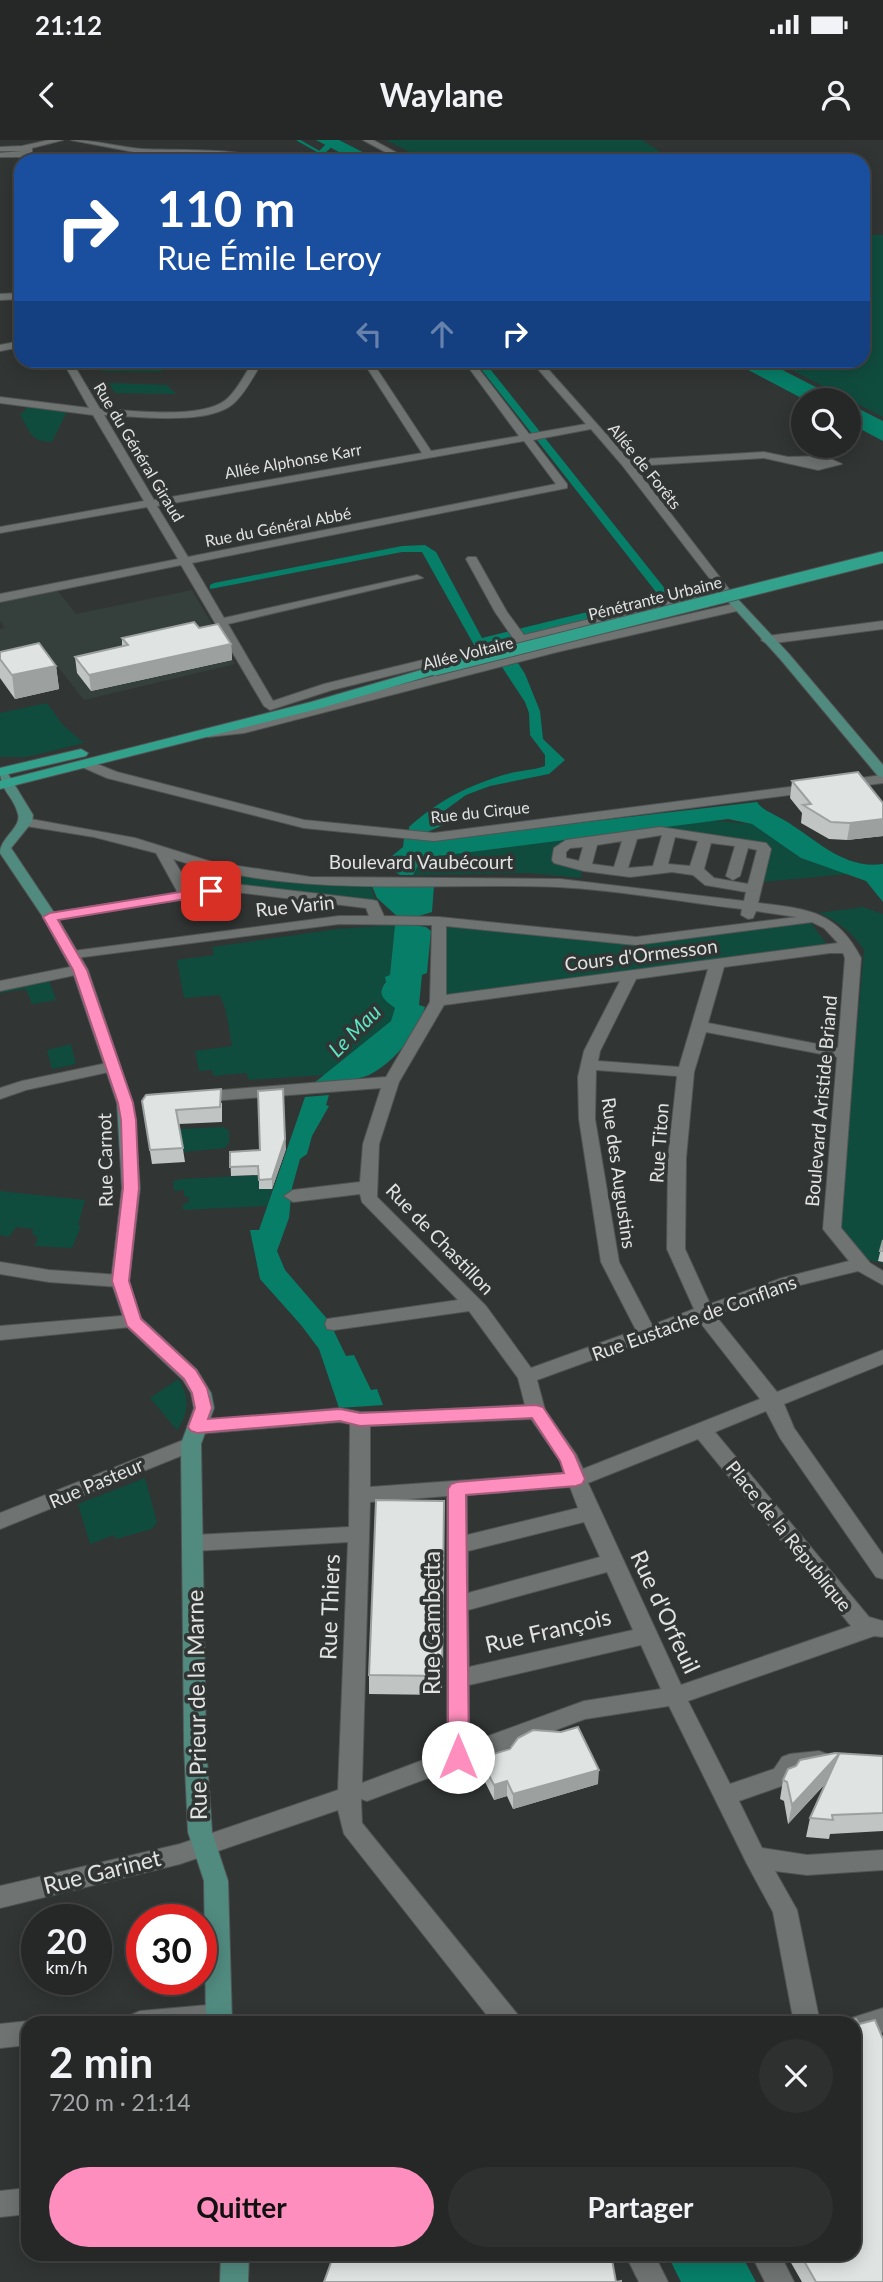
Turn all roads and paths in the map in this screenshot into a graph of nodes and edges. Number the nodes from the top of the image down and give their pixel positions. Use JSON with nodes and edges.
{"nodes":[{"id":1,"x":59,"y":140,"type":"edge"},
{"id":2,"x":75,"y":140,"type":"edge"},
{"id":3,"x":367,"y":140,"type":"edge"},
{"id":4,"x":24,"y":148,"type":"junction"},
{"id":5,"x":0,"y":149,"type":"edge"},
{"id":6,"x":265,"y":150,"type":"dead end"},
{"id":7,"x":25,"y":154,"type":"edge"},
{"id":8,"x":141,"y":154,"type":"edge"},
{"id":9,"x":255,"y":154,"type":"edge"},
{"id":10,"x":394,"y":154,"type":"edge"},
{"id":11,"x":71,"y":368,"type":"edge"},
{"id":12,"x":254,"y":368,"type":"edge"},
{"id":13,"x":371,"y":368,"type":"edge"},
{"id":14,"x":473,"y":368,"type":"edge"},
{"id":15,"x":541,"y":368,"type":"edge"},
{"id":16,"x":0,"y":400,"type":"edge"},
{"id":17,"x":96,"y":412,"type":"junction"},
{"id":18,"x":593,"y":426,"type":"junction"},
{"id":19,"x":526,"y":436,"type":"junction"},
{"id":20,"x":427,"y":453,"type":"junction"},
{"id":21,"x":790,"y":460,"type":"dead end"},
{"id":22,"x":626,"y":463,"type":"junction"},
{"id":23,"x":152,"y":503,"type":"junction"},
{"id":24,"x":0,"y":530,"type":"edge"},
{"id":25,"x":883,"y":557,"type":"edge"},
{"id":26,"x":472,"y":559,"type":"dead end"},
{"id":27,"x":186,"y":561,"type":"junction"},
{"id":28,"x":417,"y":578,"type":"dead end"},
{"id":29,"x":725,"y":592,"type":"junction"},
{"id":30,"x":0,"y":598,"type":"edge"},
{"id":31,"x":737,"y":607,"type":"junction"},
{"id":32,"x":221,"y":622,"type":"junction"},
{"id":33,"x":883,"y":625,"type":"edge"},
{"id":34,"x":516,"y":634,"type":"junction"},
{"id":35,"x":767,"y":640,"type":"junction"},
{"id":36,"x":435,"y":670,"type":"junction"},
{"id":37,"x":270,"y":706,"type":"junction"},
{"id":38,"x":208,"y":733,"type":"junction"},
{"id":39,"x":87,"y":764,"type":"junction"},
{"id":40,"x":883,"y":773,"type":"edge"},
{"id":41,"x":2,"y":778,"type":"edge"},
{"id":42,"x":883,"y":779,"type":"edge"},
{"id":43,"x":22,"y":825,"type":"junction"},
{"id":44,"x":670,"y":832,"type":"junction"},
{"id":45,"x":632,"y":835,"type":"junction"},
{"id":46,"x":706,"y":837,"type":"junction"},
{"id":47,"x":592,"y":842,"type":"junction"},
{"id":48,"x":1,"y":843,"type":"edge"},
{"id":49,"x":743,"y":843,"type":"junction"},
{"id":50,"x":162,"y":852,"type":"junction"},
{"id":51,"x":584,"y":867,"type":"junction"},
{"id":52,"x":659,"y":869,"type":"junction"},
{"id":53,"x":620,"y":871,"type":"junction"},
{"id":54,"x":697,"y":871,"type":"junction"},
{"id":55,"x":735,"y":876,"type":"junction"},
{"id":56,"x":756,"y":881,"type":"junction"},
{"id":57,"x":187,"y":895,"type":"junction"},
{"id":58,"x":752,"y":906,"type":"junction"},
{"id":59,"x":50,"y":917,"type":"junction"},
{"id":60,"x":821,"y":918,"type":"junction"},
{"id":61,"x":378,"y":921,"type":"junction"},
{"id":62,"x":439,"y":921,"type":"junction"},
{"id":63,"x":759,"y":926,"type":"junction"},
{"id":64,"x":737,"y":929,"type":"junction"},
{"id":65,"x":849,"y":948,"type":"junction"},
{"id":66,"x":76,"y":963,"type":"junction"},
{"id":67,"x":717,"y":965,"type":"junction"},
{"id":68,"x":630,"y":976,"type":"junction"},
{"id":69,"x":0,"y":986,"type":"edge"},
{"id":70,"x":438,"y":1001,"type":"junction"},
{"id":71,"x":699,"y":1026,"type":"junction"},
{"id":72,"x":846,"y":1054,"type":"junction"},
{"id":73,"x":589,"y":1065,"type":"junction"},
{"id":74,"x":112,"y":1067,"type":"junction"},
{"id":75,"x":686,"y":1072,"type":"junction"},
{"id":76,"x":391,"y":1082,"type":"junction"},
{"id":77,"x":0,"y":1094,"type":"edge"},
{"id":78,"x":186,"y":1098,"type":"edge"},
{"id":79,"x":145,"y":1101,"type":"edge"},
{"id":80,"x":125,"y":1103,"type":"junction"},
{"id":81,"x":368,"y":1187,"type":"junction"},
{"id":82,"x":293,"y":1196,"type":"dead end"},
{"id":83,"x":862,"y":1264,"type":"junction"},
{"id":84,"x":0,"y":1268,"type":"edge"},
{"id":85,"x":883,"y":1279,"type":"edge"},
{"id":86,"x":120,"y":1281,"type":"junction"},
{"id":87,"x":473,"y":1304,"type":"junction"},
{"id":88,"x":706,"y":1317,"type":"junction"},
{"id":89,"x":133,"y":1321,"type":"junction"},
{"id":90,"x":334,"y":1324,"type":"dead end"},
{"id":91,"x":0,"y":1333,"type":"edge"},
{"id":92,"x":647,"y":1334,"type":"junction"},
{"id":93,"x":883,"y":1357,"type":"edge"},
{"id":94,"x":527,"y":1377,"type":"junction"},
{"id":95,"x":774,"y":1401,"type":"junction"},
{"id":96,"x":536,"y":1412,"type":"junction"},
{"id":97,"x":350,"y":1417,"type":"junction"},
{"id":98,"x":702,"y":1430,"type":"junction"},
{"id":99,"x":194,"y":1436,"type":"junction"},
{"id":100,"x":576,"y":1479,"type":"junction"},
{"id":101,"x":457,"y":1489,"type":"junction"},
{"id":102,"x":360,"y":1497,"type":"junction"},
{"id":103,"x":590,"y":1513,"type":"junction"},
{"id":104,"x":0,"y":1521,"type":"edge"},
{"id":105,"x":359,"y":1534,"type":"junction"},
{"id":106,"x":194,"y":1543,"type":"junction"},
{"id":107,"x":458,"y":1545,"type":"junction"},
{"id":108,"x":613,"y":1562,"type":"junction"},
{"id":109,"x":883,"y":1571,"type":"edge"},
{"id":110,"x":458,"y":1604,"type":"junction"},
{"id":111,"x":877,"y":1629,"type":"edge"},
{"id":112,"x":648,"y":1635,"type":"junction"},
{"id":113,"x":459,"y":1678,"type":"junction"},
{"id":114,"x":675,"y":1696,"type":"junction"},
{"id":115,"x":458,"y":1757,"type":"junction"},
{"id":116,"x":844,"y":1760,"type":"edge"},
{"id":117,"x":358,"y":1793,"type":"junction"},
{"id":118,"x":724,"y":1796,"type":"junction"},
{"id":119,"x":204,"y":1845,"type":"junction"},
{"id":120,"x":883,"y":1860,"type":"edge"},
{"id":121,"x":758,"y":1862,"type":"junction"},
{"id":122,"x":0,"y":1897,"type":"edge"},
{"id":123,"x":219,"y":2016,"type":"edge"},
{"id":124,"x":503,"y":2016,"type":"edge"},
{"id":125,"x":806,"y":2016,"type":"edge"},
{"id":126,"x":883,"y":2020,"type":"edge"},
{"id":127,"x":861,"y":2026,"type":"edge"},
{"id":128,"x":21,"y":2034,"type":"edge"},
{"id":129,"x":0,"y":2036,"type":"edge"},
{"id":130,"x":21,"y":2202,"type":"edge"},
{"id":131,"x":0,"y":2204,"type":"edge"},
{"id":132,"x":234,"y":2261,"type":"edge"},
{"id":133,"x":643,"y":2261,"type":"edge"},
{"id":134,"x":769,"y":2261,"type":"edge"},
{"id":135,"x":233,"y":2282,"type":"edge"},
{"id":136,"x":654,"y":2282,"type":"edge"},
{"id":137,"x":780,"y":2282,"type":"edge"}],
"edges":[{"from":1,"to":4,"type":"street"},
{"from":2,"to":8,"type":"street"},
{"from":3,"to":10,"type":"street"},
{"from":4,"to":5,"type":"street"},
{"from":4,"to":7,"type":"street"},
{"from":6,"to":9,"type":"street"},
{"from":11,"to":17,"type":"street","name":"Rue du Général Giraud"},
{"from":12,"to":17,"type":"street"},
{"from":13,"to":20,"type":"street"},
{"from":14,"to":19,"type":"street"},
{"from":15,"to":18,"type":"street","name":"Allée de Forêts"},
{"from":16,"to":17,"type":"street"},
{"from":17,"to":23,"type":"street","name":"Rue du Général Giraud"},
{"from":18,"to":19,"type":"street","name":"Allée Alphonse Karr"},
{"from":18,"to":22,"type":"street","name":"Allée de Forêts"},
{"from":19,"to":20,"type":"street","name":"Allée Alphonse Karr"},
{"from":19,"to":27,"type":"street","name":"Rue du Général Abbé"},
{"from":20,"to":23,"type":"street","name":"Allée Alphonse Karr"},
{"from":21,"to":22,"type":"street"},
{"from":22,"to":29,"type":"street","name":"Allée de Forêts"},
{"from":23,"to":24,"type":"street","name":"Allée Alphonse Karr"},
{"from":23,"to":27,"type":"street","name":"Rue du Général Giraud"},
{"from":25,"to":36,"type":"main road","name":"Pénétrante Urbaine","bridge":true},
{"from":26,"to":34,"type":"street"},
{"from":27,"to":30,"type":"street","name":"Rue du Général Abbé"},
{"from":27,"to":32,"type":"street","name":"Rue du Général Giraud"},
{"from":28,"to":32,"type":"street"},
{"from":29,"to":31,"type":"main road"},
{"from":29,"to":34,"type":"street","name":"Allée Voltaire"},
{"from":31,"to":35,"type":"main road"},
{"from":31,"to":38,"type":"street","name":"Allée Voltaire"},
{"from":32,"to":37,"type":"street","name":"Rue du Général Giraud"},
{"from":33,"to":35,"type":"street"},
{"from":34,"to":37,"type":"street","name":"Allée Voltaire"},
{"from":35,"to":40,"type":"main road"},
{"from":36,"to":37,"type":"main road","name":"Allée Voltaire"},
{"from":36,"to":38,"type":"main road","name":"Allée Voltaire"},
{"from":37,"to":41,"type":"main road","name":"Allée Voltaire"},
{"from":38,"to":39,"type":"main road","name":"Allée Voltaire"},
{"from":39,"to":41,"type":"main road","name":"Allée Voltaire"},
{"from":39,"to":42,"type":"street","name":"Rue du Cirque"},
{"from":41,"to":43,"type":"main road"},
{"from":43,"to":48,"type":"main road"},
{"from":43,"to":50,"type":"street","name":"Boulevard Vaubécourt"},
{"from":44,"to":45,"type":"street"},
{"from":44,"to":46,"type":"street"},
{"from":44,"to":52,"type":"street"},
{"from":45,"to":47,"type":"street"},
{"from":45,"to":53,"type":"street"},
{"from":46,"to":49,"type":"street"},
{"from":46,"to":54,"type":"street"},
{"from":47,"to":51,"type":"street"},
{"from":47,"to":51,"type":"street"},
{"from":48,"to":59,"type":"main road","name":"Rue Carnot"},
{"from":49,"to":55,"type":"street"},
{"from":49,"to":56,"type":"street"},
{"from":50,"to":57,"type":"street"},
{"from":50,"to":58,"type":"street","name":"Boulevard Vaubécourt"},
{"from":51,"to":53,"type":"street"},
{"from":52,"to":53,"type":"street"},
{"from":52,"to":54,"type":"street"},
{"from":54,"to":55,"type":"street"},
{"from":54,"to":56,"type":"street"},
{"from":55,"to":56,"type":"street"},
{"from":56,"to":58,"type":"street"},
{"from":57,"to":59,"type":"street"},
{"from":57,"to":61,"type":"street"},
{"from":58,"to":60,"type":"street","name":"Boulevard Vaubécourt"},
{"from":58,"to":63,"type":"street"},
{"from":58,"to":64,"type":"street"},
{"from":59,"to":66,"type":"main road","name":"Rue Carnot"},
{"from":60,"to":63,"type":"street"},
{"from":60,"to":65,"type":"street"},
{"from":61,"to":62,"type":"street","name":"Rue Varin"},
{"from":61,"to":66,"type":"street","name":"Rue Varin"},
{"from":62,"to":64,"type":"street"},
{"from":62,"to":70,"type":"street","name":"Rue de Chastillon"},
{"from":63,"to":64,"type":"street"},
{"from":65,"to":67,"type":"street","name":"Cours d'Ormesson"},
{"from":65,"to":72,"type":"street","name":"Boulevard Aristide Briand"},
{"from":66,"to":69,"type":"street","name":"Rue Varin"},
{"from":66,"to":74,"type":"main road","name":"Rue Carnot"},
{"from":67,"to":68,"type":"street","name":"Cours d'Ormesson"},
{"from":67,"to":71,"type":"street","name":"Rue Titon"},
{"from":68,"to":70,"type":"street","name":"Cours d'Ormesson"},
{"from":68,"to":73,"type":"street","name":"Rue des Augustins"},
{"from":70,"to":76,"type":"street","name":"Rue de Chastillon"},
{"from":71,"to":72,"type":"street"},
{"from":71,"to":75,"type":"street","name":"Rue Titon"},
{"from":72,"to":83,"type":"street","name":"Boulevard Aristide Briand"},
{"from":73,"to":75,"type":"street"},
{"from":73,"to":92,"type":"street","name":"Rue des Augustins"},
{"from":74,"to":77,"type":"street"},
{"from":74,"to":80,"type":"main road","name":"Rue Carnot"},
{"from":75,"to":88,"type":"street","name":"Rue Titon"},
{"from":76,"to":78,"type":"street"},
{"from":76,"to":81,"type":"street","name":"Rue de Chastillon"},
{"from":79,"to":80,"type":"street"},
{"from":80,"to":86,"type":"main road","name":"Rue Carnot"},
{"from":81,"to":82,"type":"street"},
{"from":81,"to":87,"type":"street","name":"Rue de Chastillon"},
{"from":83,"to":85,"type":"street","name":"Boulevard Aristide Briand"},
{"from":83,"to":88,"type":"street","name":"Rue Eustache de Conflans"},
{"from":84,"to":86,"type":"street"},
{"from":86,"to":89,"type":"main road","name":"Rue Carnot"},
{"from":87,"to":90,"type":"street"},
{"from":87,"to":94,"type":"street","name":"Rue de Chastillon"},
{"from":88,"to":92,"type":"street","name":"Rue Eustache de Conflans"},
{"from":88,"to":95,"type":"street","name":"Rue Titon"},
{"from":89,"to":91,"type":"street"},
{"from":89,"to":99,"type":"main road","name":"Rue Carnot"},
{"from":92,"to":94,"type":"street","name":"Rue Eustache de Conflans"},
{"from":93,"to":95,"type":"street"},
{"from":94,"to":96,"type":"street","name":"Rue d'Orfeuil"},
{"from":95,"to":98,"type":"street"},
{"from":95,"to":109,"type":"street"},
{"from":96,"to":97,"type":"street","name":"Rue Pasteur"},
{"from":96,"to":100,"type":"street","name":"Rue d'Orfeuil"},
{"from":97,"to":99,"type":"street","name":"Rue Pasteur"},
{"from":97,"to":102,"type":"street","name":"Rue Thiers"},
{"from":98,"to":100,"type":"street"},
{"from":98,"to":111,"type":"street","name":"Place de la République"},
{"from":99,"to":104,"type":"street","name":"Rue Pasteur"},
{"from":99,"to":106,"type":"main road","name":"Rue Prieur de la Marne"},
{"from":100,"to":101,"type":"street"},
{"from":100,"to":103,"type":"street","name":"Rue d'Orfeuil"},
{"from":101,"to":102,"type":"street"},
{"from":101,"to":107,"type":"street","name":"Rue Gambetta"},
{"from":102,"to":105,"type":"street","name":"Rue Thiers"},
{"from":103,"to":107,"type":"street"},
{"from":103,"to":108,"type":"street","name":"Rue d'Orfeuil"},
{"from":105,"to":106,"type":"street"},
{"from":105,"to":117,"type":"street","name":"Rue Thiers"},
{"from":106,"to":119,"type":"main road","name":"Rue Prieur de la Marne"},
{"from":107,"to":110,"type":"street","name":"Rue Gambetta"},
{"from":108,"to":110,"type":"street"},
{"from":108,"to":112,"type":"street","name":"Rue d'Orfeuil"},
{"from":110,"to":113,"type":"street","name":"Rue Gambetta"},
{"from":111,"to":114,"type":"street","name":"Rue Garinet"},
{"from":112,"to":113,"type":"street","name":"Rue François"},
{"from":112,"to":114,"type":"street","name":"Rue d'Orfeuil"},
{"from":113,"to":115,"type":"street","name":"Rue Gambetta"},
{"from":114,"to":115,"type":"street","name":"Rue Garinet"},
{"from":114,"to":118,"type":"street","name":"Rue d'Orfeuil"},
{"from":115,"to":117,"type":"street","name":"Rue Garinet"},
{"from":116,"to":118,"type":"street"},
{"from":117,"to":119,"type":"street","name":"Rue Garinet"},
{"from":117,"to":124,"type":"street","name":"Rue Thiers"},
{"from":118,"to":121,"type":"street","name":"Rue d'Orfeuil"},
{"from":119,"to":122,"type":"street","name":"Rue Garinet"},
{"from":119,"to":123,"type":"main road","name":"Rue Prieur de la Marne"},
{"from":120,"to":121,"type":"street"},
{"from":121,"to":125,"type":"street","name":"Rue d'Orfeuil"},
{"from":126,"to":127,"type":"street"},
{"from":128,"to":129,"type":"street"},
{"from":130,"to":131,"type":"street"},
{"from":132,"to":135,"type":"main road"},
{"from":133,"to":136,"type":"street"},
{"from":134,"to":137,"type":"street"}]}
